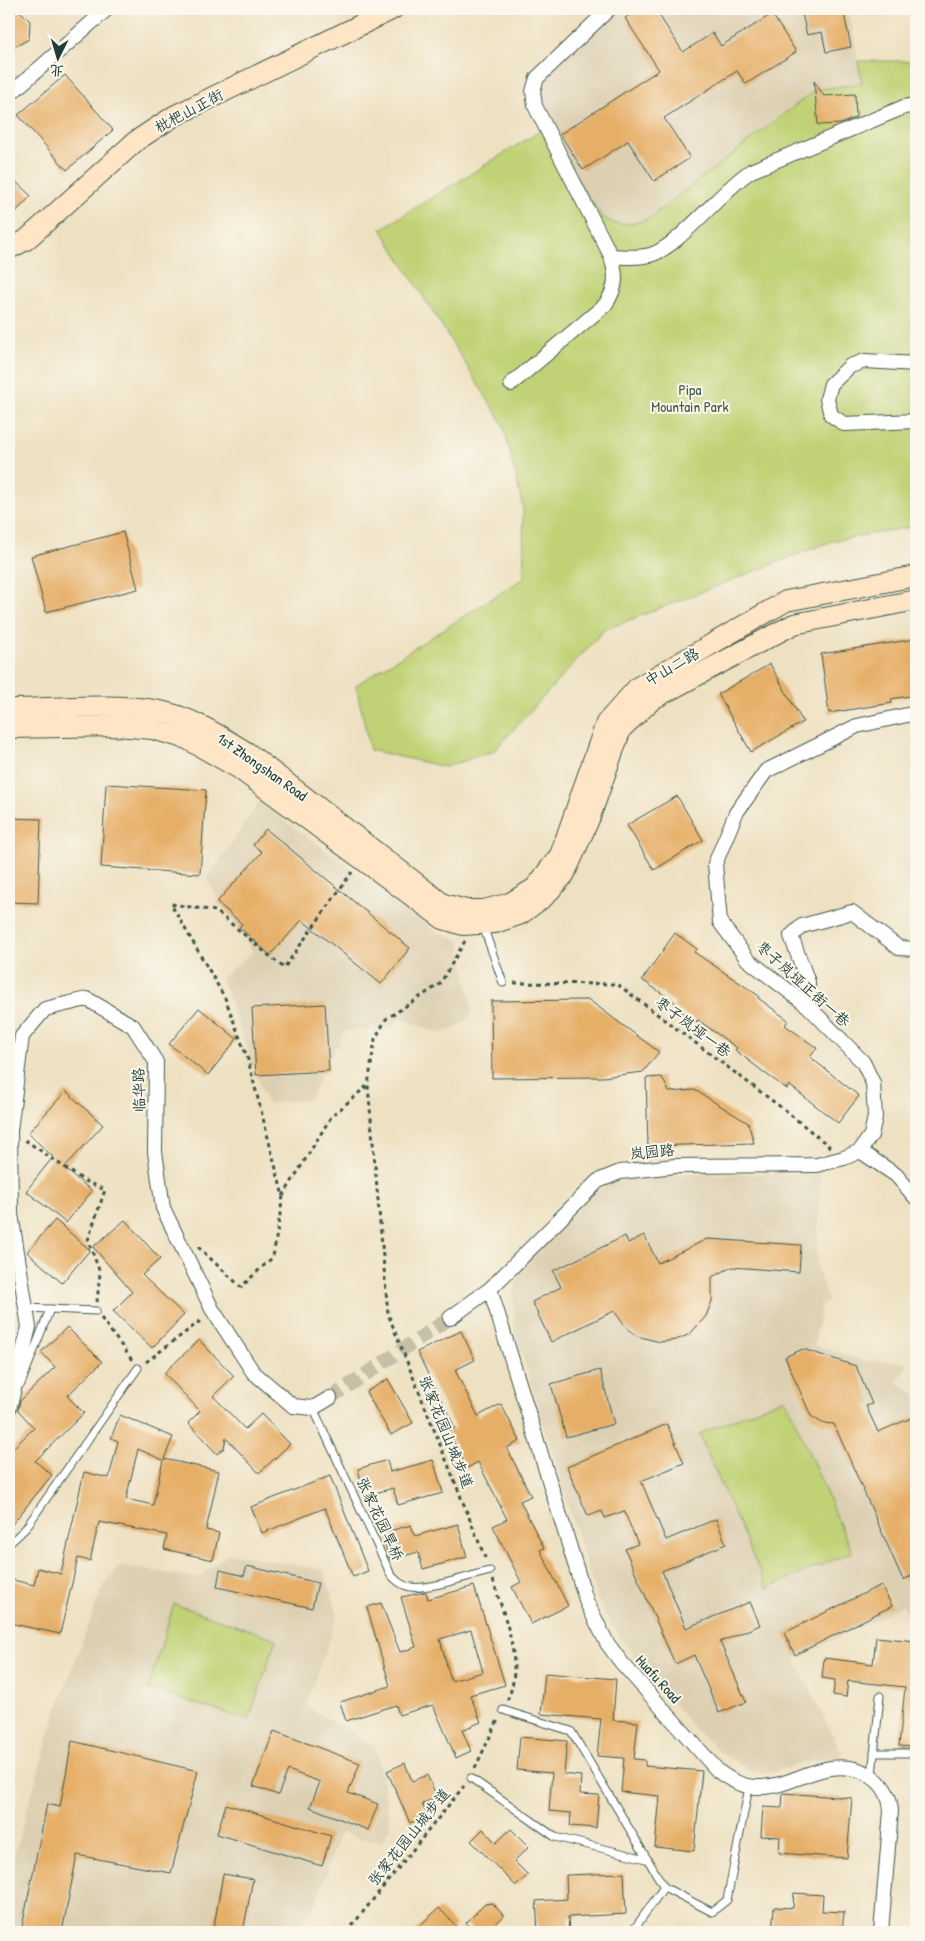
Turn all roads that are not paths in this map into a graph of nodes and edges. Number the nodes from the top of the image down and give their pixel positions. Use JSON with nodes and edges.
{"nodes":[{"id":1,"x":107,"y":9,"type":"edge"},
{"id":2,"x":394,"y":9,"type":"edge"},
{"id":3,"x":609,"y":9,"type":"edge"},
{"id":4,"x":9,"y":95,"type":"edge"},
{"id":5,"x":916,"y":105,"type":"edge"},
{"id":6,"x":9,"y":249,"type":"edge"},
{"id":7,"x":611,"y":256,"type":"junction"},
{"id":8,"x":916,"y":364,"type":"edge"},
{"id":9,"x":511,"y":384,"type":"dead end"},
{"id":10,"x":916,"y":421,"type":"edge"},
{"id":11,"x":916,"y":576,"type":"edge"},
{"id":12,"x":916,"y":600,"type":"edge"},
{"id":13,"x":9,"y":710,"type":"edge"},
{"id":14,"x":916,"y":713,"type":"edge"},
{"id":15,"x":9,"y":728,"type":"edge"},
{"id":16,"x":480,"y":920,"type":"junction"},
{"id":17,"x":916,"y":949,"type":"edge"},
{"id":18,"x":503,"y":984,"type":"road end"},
{"id":19,"x":808,"y":1006,"type":"junction"},
{"id":20,"x":860,"y":1151,"type":"junction"},
{"id":21,"x":916,"y":1198,"type":"edge"},
{"id":22,"x":490,"y":1289,"type":"junction"},
{"id":23,"x":26,"y":1308,"type":"junction"},
{"id":24,"x":50,"y":1309,"type":"junction"},
{"id":25,"x":96,"y":1312,"type":"road end"},
{"id":26,"x":450,"y":1318,"type":"tunnel mouth"},
{"id":27,"x":138,"y":1368,"type":"road end"},
{"id":28,"x":330,"y":1398,"type":"tunnel mouth"},
{"id":29,"x":313,"y":1408,"type":"junction"},
{"id":30,"x":9,"y":1409,"type":"edge"},
{"id":31,"x":9,"y":1417,"type":"edge"},
{"id":32,"x":9,"y":1544,"type":"edge"},
{"id":33,"x":490,"y":1570,"type":"road end"},
{"id":34,"x":880,"y":1696,"type":"dead end"},
{"id":35,"x":503,"y":1710,"type":"road end"},
{"id":36,"x":874,"y":1753,"type":"junction"},
{"id":37,"x":916,"y":1753,"type":"edge"},
{"id":38,"x":872,"y":1775,"type":"junction"},
{"id":39,"x":470,"y":1778,"type":"road end"},
{"id":40,"x":749,"y":1787,"type":"junction"},
{"id":41,"x":646,"y":1859,"type":"junction"},
{"id":42,"x":664,"y":1887,"type":"junction"},
{"id":43,"x":632,"y":1932,"type":"edge"},
{"id":44,"x":881,"y":1932,"type":"edge"}],
"edges":[{"from":1,"to":4,"type":"street"},
{"from":2,"to":6,"type":"main road","name":"枇杷山正街"},
{"from":3,"to":7,"type":"street"},
{"from":5,"to":7,"type":"street"},
{"from":7,"to":9,"type":"street"},
{"from":8,"to":10,"type":"street"},
{"from":11,"to":16,"type":"main road","name":"中山二路"},
{"from":12,"to":16,"type":"main road","name":"中山二路"},
{"from":13,"to":16,"type":"main road","name":"1st Zhongshan Road"},
{"from":14,"to":19,"type":"street","name":"枣子岚垭正街一巷"},
{"from":15,"to":16,"type":"main road","name":"1st Zhongshan Road"},
{"from":16,"to":18,"type":"lane"},
{"from":17,"to":19,"type":"street"},
{"from":19,"to":20,"type":"street","name":"枣子岚垭正街一巷"},
{"from":20,"to":21,"type":"street"},
{"from":20,"to":22,"type":"street","name":"岚园路"},
{"from":22,"to":26,"type":"street","name":"岚园路"},
{"from":22,"to":40,"type":"street","name":"Huafu Road"},
{"from":23,"to":24,"type":"lane"},
{"from":23,"to":29,"type":"street","name":"临华路"},
{"from":23,"to":30,"type":"street","name":"临华路"},
{"from":24,"to":25,"type":"lane"},
{"from":24,"to":31,"type":"lane"},
{"from":27,"to":32,"type":"lane"},
{"from":28,"to":29,"type":"street"},
{"from":29,"to":33,"type":"lane","name":"张家花园旱桥"},
{"from":34,"to":36,"type":"lane"},
{"from":35,"to":41,"type":"lane"},
{"from":36,"to":37,"type":"lane"},
{"from":36,"to":38,"type":"lane"},
{"from":38,"to":40,"type":"street","name":"Huafu Road"},
{"from":38,"to":44,"type":"street"},
{"from":39,"to":41,"type":"lane"},
{"from":40,"to":42,"type":"lane"},
{"from":41,"to":42,"type":"lane"},
{"from":42,"to":43,"type":"lane"}]}
